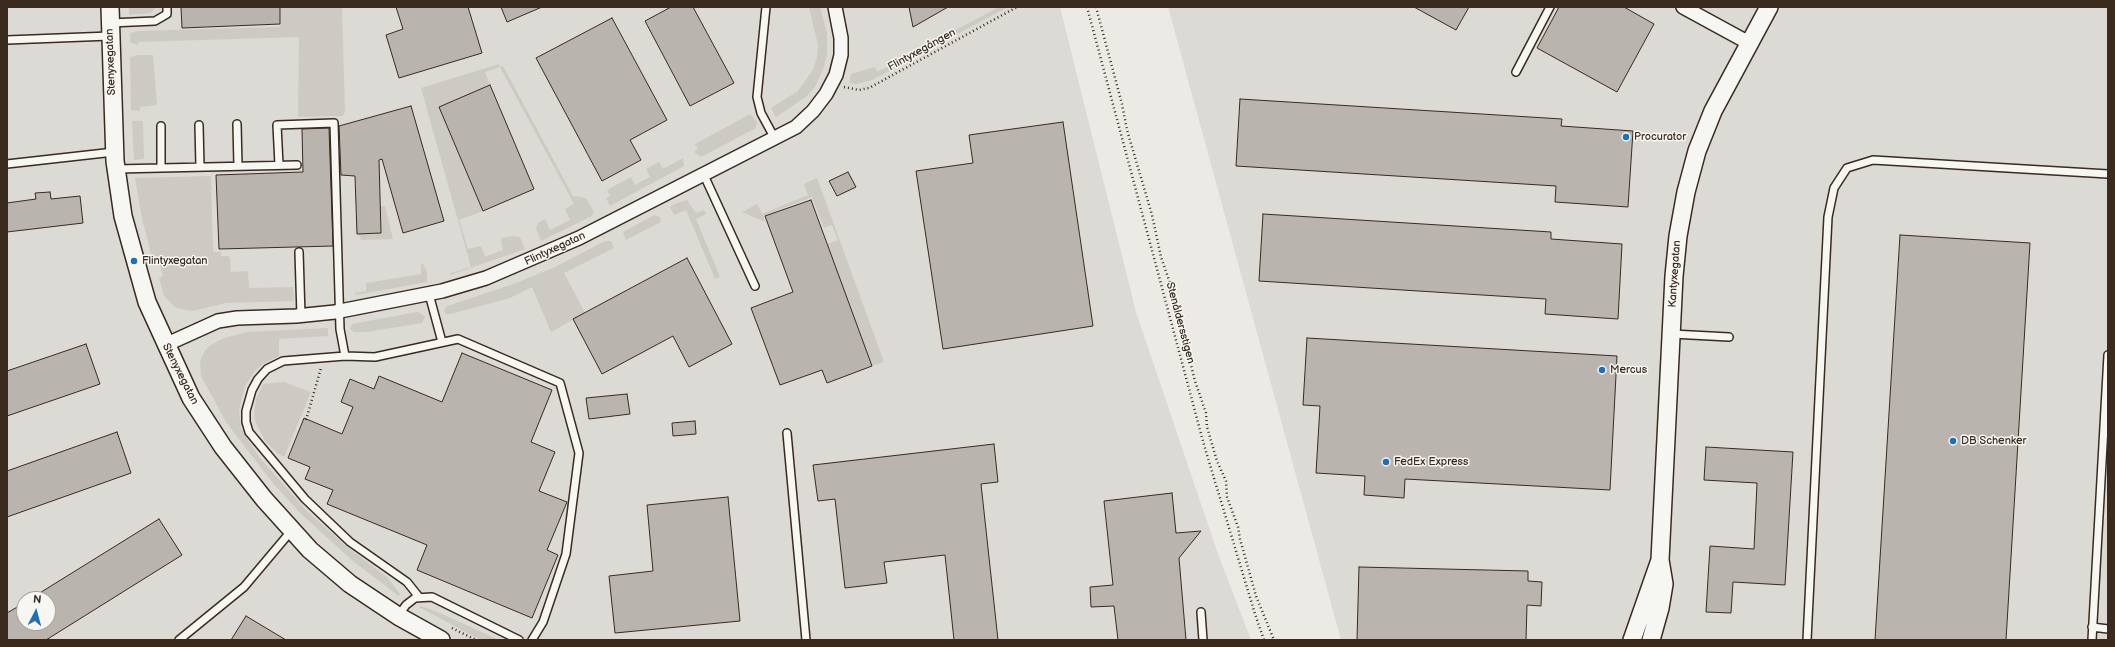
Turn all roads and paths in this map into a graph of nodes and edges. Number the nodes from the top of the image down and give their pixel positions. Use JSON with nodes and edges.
{"nodes":[{"id":1,"x":167,"y":7,"type":"edge"},
{"id":2,"x":766,"y":7,"type":"edge"},
{"id":3,"x":835,"y":7,"type":"edge"},
{"id":4,"x":1017,"y":7,"type":"edge"},
{"id":5,"x":1087,"y":7,"type":"edge"},
{"id":6,"x":1096,"y":7,"type":"edge"},
{"id":7,"x":1550,"y":7,"type":"edge"},
{"id":8,"x":1683,"y":7,"type":"edge"},
{"id":9,"x":1769,"y":7,"type":"edge"},
{"id":10,"x":110,"y":22,"type":"edge"},
{"id":11,"x":7,"y":40,"type":"edge"},
{"id":12,"x":1749,"y":43,"type":"junction"},
{"id":13,"x":1516,"y":72,"type":"dead end"},
{"id":14,"x":832,"y":84,"type":"junction"},
{"id":15,"x":237,"y":124,"type":"dead end"},
{"id":16,"x":199,"y":125,"type":"dead end"},
{"id":17,"x":160,"y":126,"type":"dead end"},
{"id":18,"x":774,"y":137,"type":"junction"},
{"id":19,"x":114,"y":152,"type":"junction"},
{"id":20,"x":7,"y":164,"type":"edge"},
{"id":21,"x":279,"y":165,"type":"junction"},
{"id":22,"x":297,"y":165,"type":"dead end"},
{"id":23,"x":238,"y":166,"type":"junction"},
{"id":24,"x":200,"y":167,"type":"junction"},
{"id":25,"x":161,"y":168,"type":"junction"},
{"id":26,"x":116,"y":169,"type":"junction"},
{"id":27,"x":703,"y":173,"type":"junction"},
{"id":28,"x":2108,"y":174,"type":"edge"},
{"id":29,"x":299,"y":252,"type":"dead end"},
{"id":30,"x":754,"y":286,"type":"dead end"},
{"id":31,"x":429,"y":294,"type":"junction"},
{"id":32,"x":340,"y":311,"type":"junction"},
{"id":33,"x":300,"y":316,"type":"junction"},
{"id":34,"x":1672,"y":334,"type":"junction"},
{"id":35,"x":1729,"y":337,"type":"dead end"},
{"id":36,"x":442,"y":342,"type":"junction"},
{"id":37,"x":165,"y":345,"type":"junction"},
{"id":38,"x":2108,"y":354,"type":"edge"},
{"id":39,"x":345,"y":356,"type":"junction"},
{"id":40,"x":325,"y":357,"type":"junction"},
{"id":41,"x":306,"y":420,"type":"dead end"},
{"id":42,"x":787,"y":433,"type":"dead end"},
{"id":43,"x":292,"y":530,"type":"junction"},
{"id":44,"x":1660,"y":560,"type":"junction"},
{"id":45,"x":419,"y":597,"type":"junction"},
{"id":46,"x":1201,"y":612,"type":"dead end"},
{"id":47,"x":398,"y":616,"type":"junction"},
{"id":48,"x":2092,"y":628,"type":"junction"},
{"id":49,"x":2108,"y":629,"type":"edge"},
{"id":50,"x":178,"y":640,"type":"edge"},
{"id":51,"x":441,"y":640,"type":"edge"},
{"id":52,"x":519,"y":640,"type":"edge"},
{"id":53,"x":532,"y":640,"type":"edge"},
{"id":54,"x":806,"y":640,"type":"edge"},
{"id":55,"x":1203,"y":640,"type":"edge"},
{"id":56,"x":1264,"y":640,"type":"edge"},
{"id":57,"x":1274,"y":640,"type":"edge"},
{"id":58,"x":1632,"y":640,"type":"edge"},
{"id":59,"x":1651,"y":640,"type":"edge"},
{"id":60,"x":1807,"y":640,"type":"edge"},
{"id":61,"x":2092,"y":640,"type":"edge"}],
"edges":[{"from":1,"to":10,"type":"lane"},
{"from":2,"to":18,"type":"lane"},
{"from":3,"to":14,"type":"street","name":"Flintyxegatan"},
{"from":4,"to":14,"type":"path","name":"Flintyxegången"},
{"from":5,"to":56,"type":"path","name":"Stenåldersstigen"},
{"from":6,"to":57,"type":"path"},
{"from":7,"to":13,"type":"lane"},
{"from":8,"to":12,"type":"street"},
{"from":9,"to":12,"type":"street","name":"Kantyxegatan"},
{"from":10,"to":11,"type":"lane"},
{"from":10,"to":19,"type":"street","name":"Stenyxegatan"},
{"from":12,"to":34,"type":"street","name":"Kantyxegatan"},
{"from":14,"to":18,"type":"street","name":"Flintyxegatan"},
{"from":15,"to":23,"type":"lane"},
{"from":16,"to":24,"type":"lane"},
{"from":17,"to":25,"type":"lane"},
{"from":18,"to":27,"type":"street","name":"Flintyxegatan"},
{"from":19,"to":20,"type":"lane"},
{"from":19,"to":26,"type":"street","name":"Stenyxegatan"},
{"from":21,"to":22,"type":"lane"},
{"from":21,"to":23,"type":"lane"},
{"from":21,"to":32,"type":"lane"},
{"from":23,"to":24,"type":"lane"},
{"from":24,"to":25,"type":"lane"},
{"from":25,"to":26,"type":"lane"},
{"from":26,"to":37,"type":"street","name":"Stenyxegatan"},
{"from":27,"to":30,"type":"lane"},
{"from":27,"to":31,"type":"street","name":"Flintyxegatan"},
{"from":28,"to":60,"type":"lane"},
{"from":29,"to":33,"type":"lane"},
{"from":31,"to":32,"type":"street","name":"Flintyxegatan"},
{"from":31,"to":36,"type":"lane"},
{"from":32,"to":33,"type":"street","name":"Flintyxegatan"},
{"from":32,"to":39,"type":"lane"},
{"from":33,"to":37,"type":"street","name":"Flintyxegatan"},
{"from":34,"to":35,"type":"lane"},
{"from":34,"to":44,"type":"street","name":"Kantyxegatan"},
{"from":36,"to":39,"type":"lane"},
{"from":36,"to":53,"type":"lane"},
{"from":37,"to":43,"type":"street","name":"Stenyxegatan"},
{"from":38,"to":48,"type":"lane"},
{"from":39,"to":40,"type":"lane"},
{"from":40,"to":41,"type":"path"},
{"from":40,"to":45,"type":"lane"},
{"from":42,"to":54,"type":"lane"},
{"from":43,"to":47,"type":"street","name":"Stenyxegatan"},
{"from":43,"to":50,"type":"lane"},
{"from":44,"to":58,"type":"street","name":"Kantyxegatan"},
{"from":44,"to":59,"type":"street","name":"Kantyxegatan"},
{"from":45,"to":47,"type":"lane"},
{"from":45,"to":52,"type":"lane"},
{"from":46,"to":55,"type":"lane"},
{"from":47,"to":51,"type":"street","name":"Stenyxegatan"},
{"from":48,"to":49,"type":"lane"},
{"from":48,"to":61,"type":"lane"}]}
